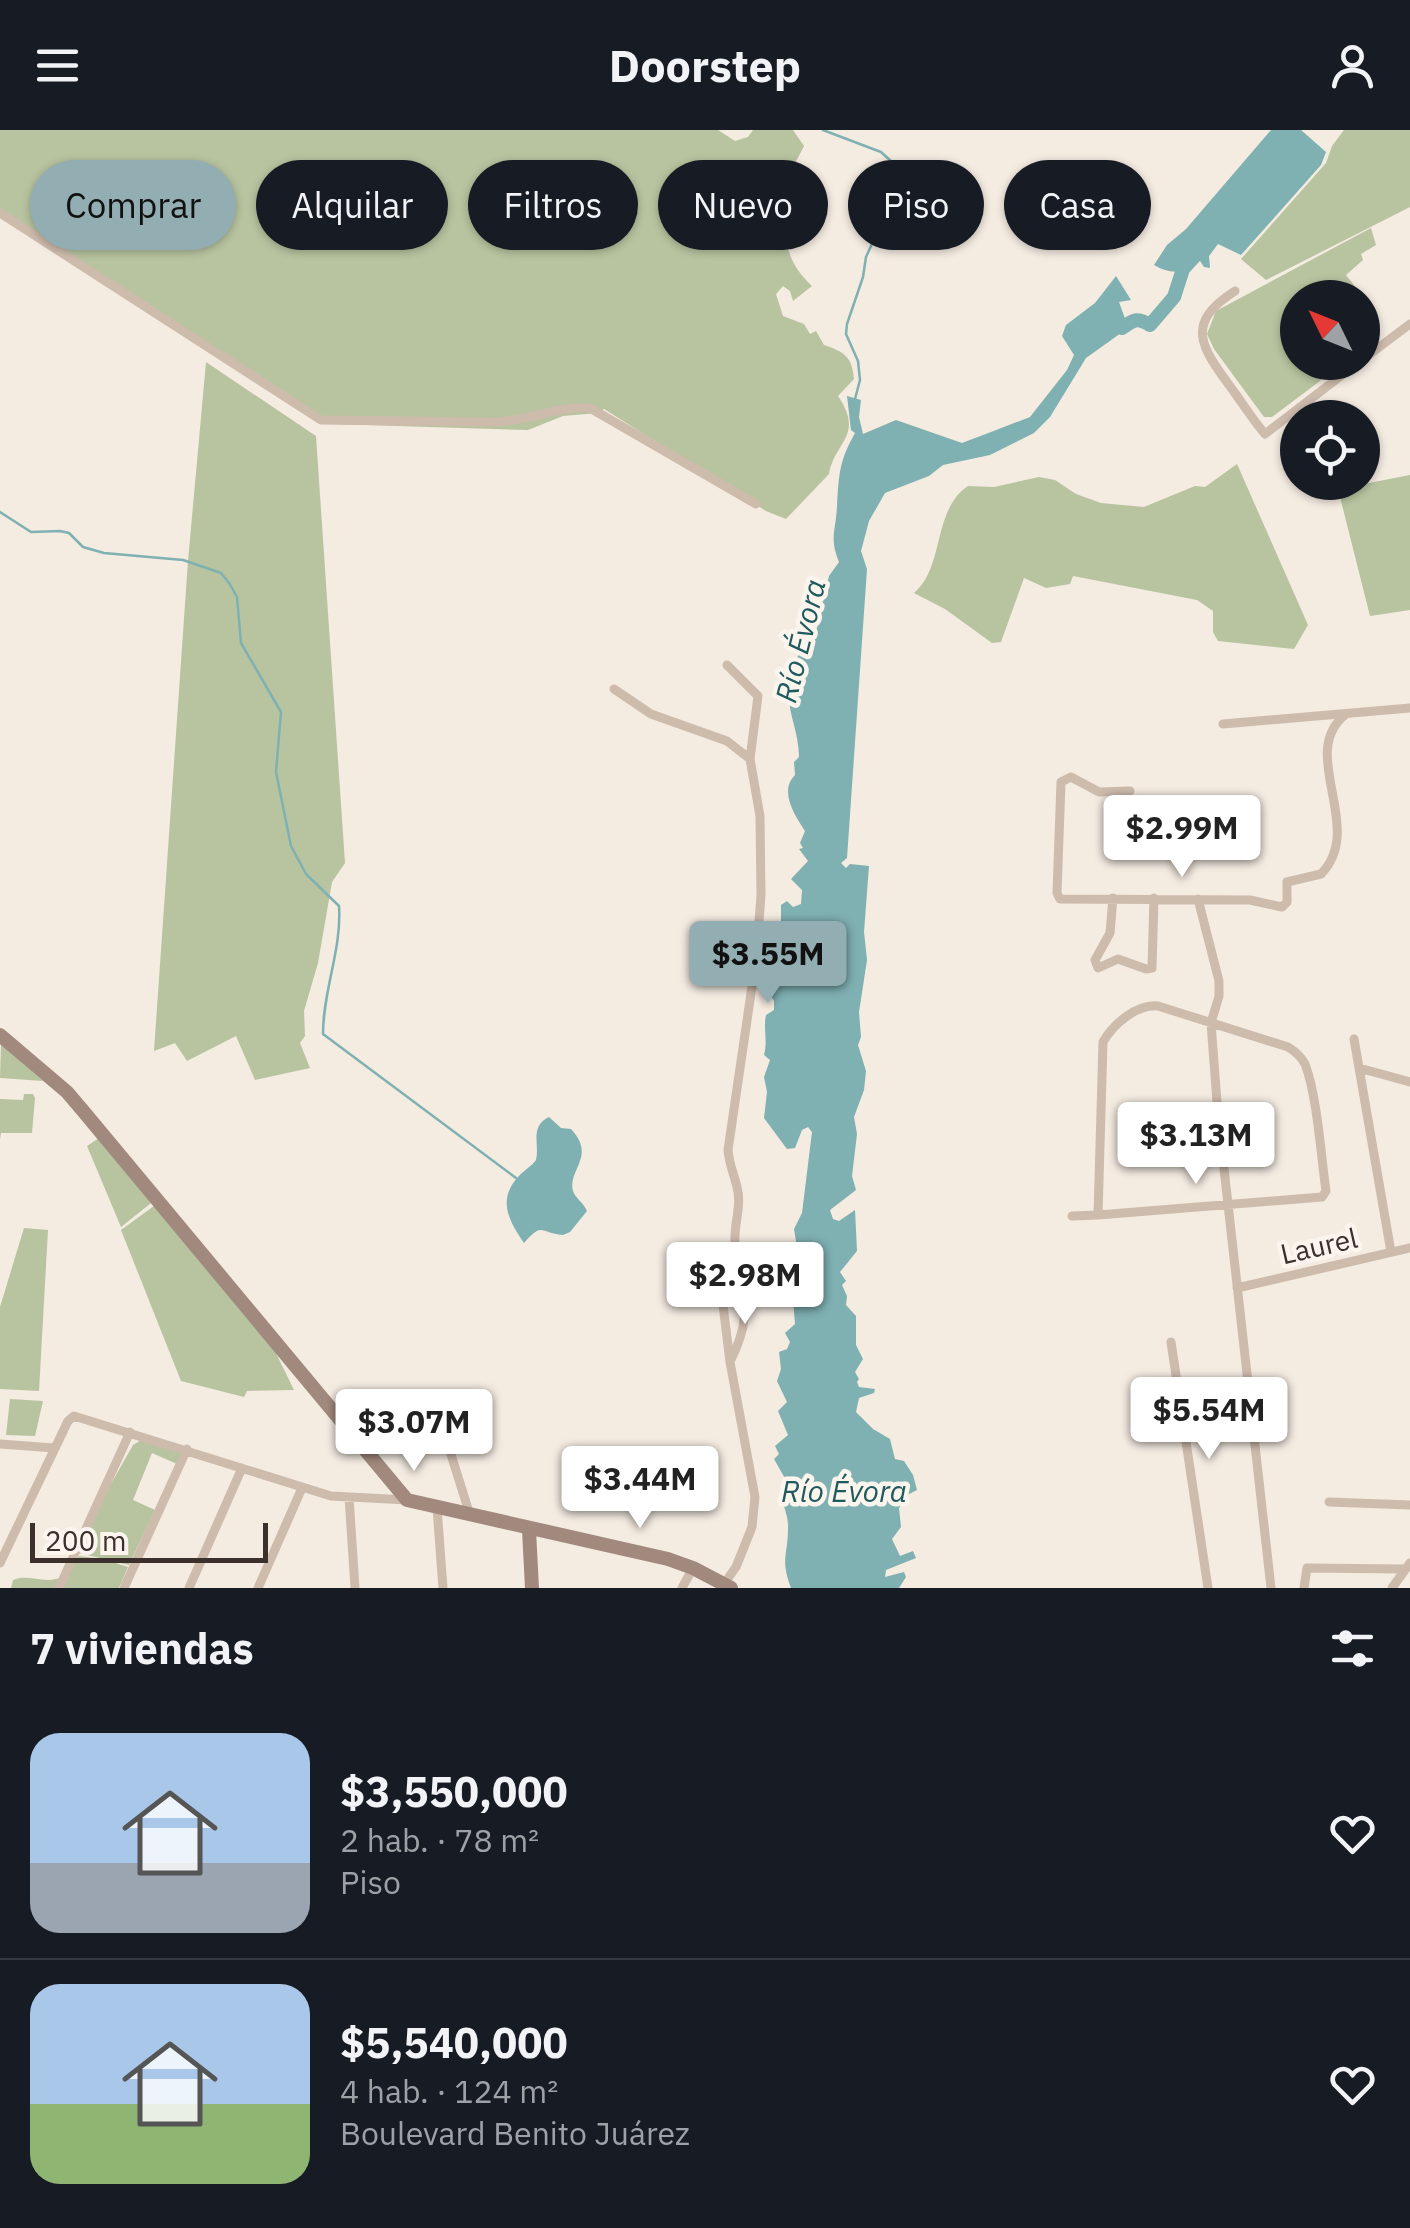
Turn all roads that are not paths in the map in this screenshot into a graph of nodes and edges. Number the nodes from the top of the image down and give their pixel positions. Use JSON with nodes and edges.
{"nodes":[{"id":1,"x":0,"y":213,"type":"edge"},
{"id":2,"x":1234,"y":291,"type":"dead end"},
{"id":3,"x":1410,"y":324,"type":"edge"},
{"id":4,"x":1380,"y":347,"type":"edge"},
{"id":5,"x":1336,"y":380,"type":"edge"},
{"id":6,"x":756,"y":504,"type":"dead end"},
{"id":7,"x":727,"y":665,"type":"dead end"},
{"id":8,"x":614,"y":689,"type":"dead end"},
{"id":9,"x":1410,"y":708,"type":"edge"},
{"id":10,"x":1346,"y":714,"type":"junction"},
{"id":11,"x":1222,"y":724,"type":"dead end"},
{"id":12,"x":750,"y":759,"type":"junction"},
{"id":13,"x":1130,"y":790,"type":"dead end"},
{"id":14,"x":1113,"y":898,"type":"junction"},
{"id":15,"x":1154,"y":898,"type":"junction"},
{"id":16,"x":1198,"y":899,"type":"junction"},
{"id":17,"x":1211,"y":1023,"type":"junction"},
{"id":18,"x":0,"y":1035,"type":"edge"},
{"id":19,"x":1354,"y":1039,"type":"dead end"},
{"id":20,"x":1359,"y":1068,"type":"junction"},
{"id":21,"x":1410,"y":1082,"type":"edge"},
{"id":22,"x":1228,"y":1204,"type":"junction"},
{"id":23,"x":1098,"y":1214,"type":"junction"},
{"id":24,"x":1072,"y":1216,"type":"dead end"},
{"id":25,"x":1410,"y":1248,"type":"edge"},
{"id":26,"x":1391,"y":1252,"type":"junction"},
{"id":27,"x":1238,"y":1288,"type":"junction"},
{"id":28,"x":722,"y":1297,"type":"dead end"},
{"id":29,"x":1171,"y":1342,"type":"dead end"},
{"id":30,"x":730,"y":1362,"type":"junction"},
{"id":31,"x":130,"y":1432,"type":"junction"},
{"id":32,"x":410,"y":1434,"type":"dead end"},
{"id":33,"x":0,"y":1444,"type":"edge"},
{"id":34,"x":54,"y":1448,"type":"junction"},
{"id":35,"x":187,"y":1449,"type":"junction"},
{"id":36,"x":242,"y":1468,"type":"junction"},
{"id":37,"x":302,"y":1488,"type":"junction"},
{"id":38,"x":349,"y":1497,"type":"junction"},
{"id":39,"x":407,"y":1500,"type":"junction"},
{"id":40,"x":1329,"y":1502,"type":"dead end"},
{"id":41,"x":1410,"y":1505,"type":"edge"},
{"id":42,"x":437,"y":1508,"type":"junction"},
{"id":43,"x":470,"y":1516,"type":"junction"},
{"id":44,"x":530,"y":1530,"type":"junction"},
{"id":45,"x":0,"y":1563,"type":"edge"},
{"id":46,"x":1407,"y":1566,"type":"edge"},
{"id":47,"x":693,"y":1568,"type":"junction"},
{"id":48,"x":727,"y":1586,"type":"edge"},
{"id":49,"x":59,"y":1588,"type":"edge"},
{"id":50,"x":124,"y":1588,"type":"edge"},
{"id":51,"x":189,"y":1588,"type":"edge"},
{"id":52,"x":258,"y":1588,"type":"edge"},
{"id":53,"x":355,"y":1588,"type":"edge"},
{"id":54,"x":443,"y":1588,"type":"edge"},
{"id":55,"x":532,"y":1588,"type":"edge"},
{"id":56,"x":682,"y":1588,"type":"edge"},
{"id":57,"x":1208,"y":1588,"type":"edge"},
{"id":58,"x":1271,"y":1588,"type":"edge"},
{"id":59,"x":1304,"y":1588,"type":"edge"},
{"id":60,"x":1392,"y":1588,"type":"edge"}],
"edges":[{"from":1,"to":6,"type":"street"},
{"from":2,"to":5,"type":"street"},
{"from":3,"to":4,"type":"street"},
{"from":7,"to":12,"type":"street"},
{"from":8,"to":12,"type":"street"},
{"from":9,"to":10,"type":"street"},
{"from":10,"to":11,"type":"street"},
{"from":10,"to":16,"type":"street"},
{"from":12,"to":30,"type":"street"},
{"from":13,"to":14,"type":"street"},
{"from":14,"to":15,"type":"street"},
{"from":14,"to":15,"type":"street"},
{"from":15,"to":16,"type":"street"},
{"from":16,"to":17,"type":"street"},
{"from":17,"to":22,"type":"street"},
{"from":17,"to":22,"type":"street"},
{"from":17,"to":23,"type":"street"},
{"from":18,"to":39,"type":"street"},
{"from":19,"to":20,"type":"street"},
{"from":20,"to":21,"type":"street"},
{"from":20,"to":26,"type":"street"},
{"from":22,"to":23,"type":"street"},
{"from":22,"to":27,"type":"street"},
{"from":23,"to":24,"type":"street"},
{"from":25,"to":26,"type":"street","name":"Laurel"},
{"from":26,"to":27,"type":"street","name":"Laurel"},
{"from":27,"to":58,"type":"street"},
{"from":28,"to":30,"type":"street"},
{"from":29,"to":57,"type":"street"},
{"from":30,"to":48,"type":"street"},
{"from":31,"to":34,"type":"street"},
{"from":31,"to":35,"type":"street"},
{"from":31,"to":49,"type":"street"},
{"from":32,"to":43,"type":"street"},
{"from":33,"to":34,"type":"street"},
{"from":34,"to":45,"type":"street"},
{"from":35,"to":36,"type":"street"},
{"from":35,"to":50,"type":"street"},
{"from":36,"to":37,"type":"street"},
{"from":36,"to":51,"type":"street"},
{"from":37,"to":38,"type":"street"},
{"from":37,"to":52,"type":"street"},
{"from":38,"to":39,"type":"street"},
{"from":38,"to":53,"type":"street"},
{"from":39,"to":42,"type":"street"},
{"from":40,"to":41,"type":"street"},
{"from":42,"to":43,"type":"street"},
{"from":42,"to":54,"type":"street"},
{"from":43,"to":44,"type":"street"},
{"from":44,"to":47,"type":"street"},
{"from":44,"to":55,"type":"street"},
{"from":46,"to":59,"type":"street"},
{"from":46,"to":60,"type":"street"},
{"from":47,"to":48,"type":"street"},
{"from":47,"to":56,"type":"street"}]}
